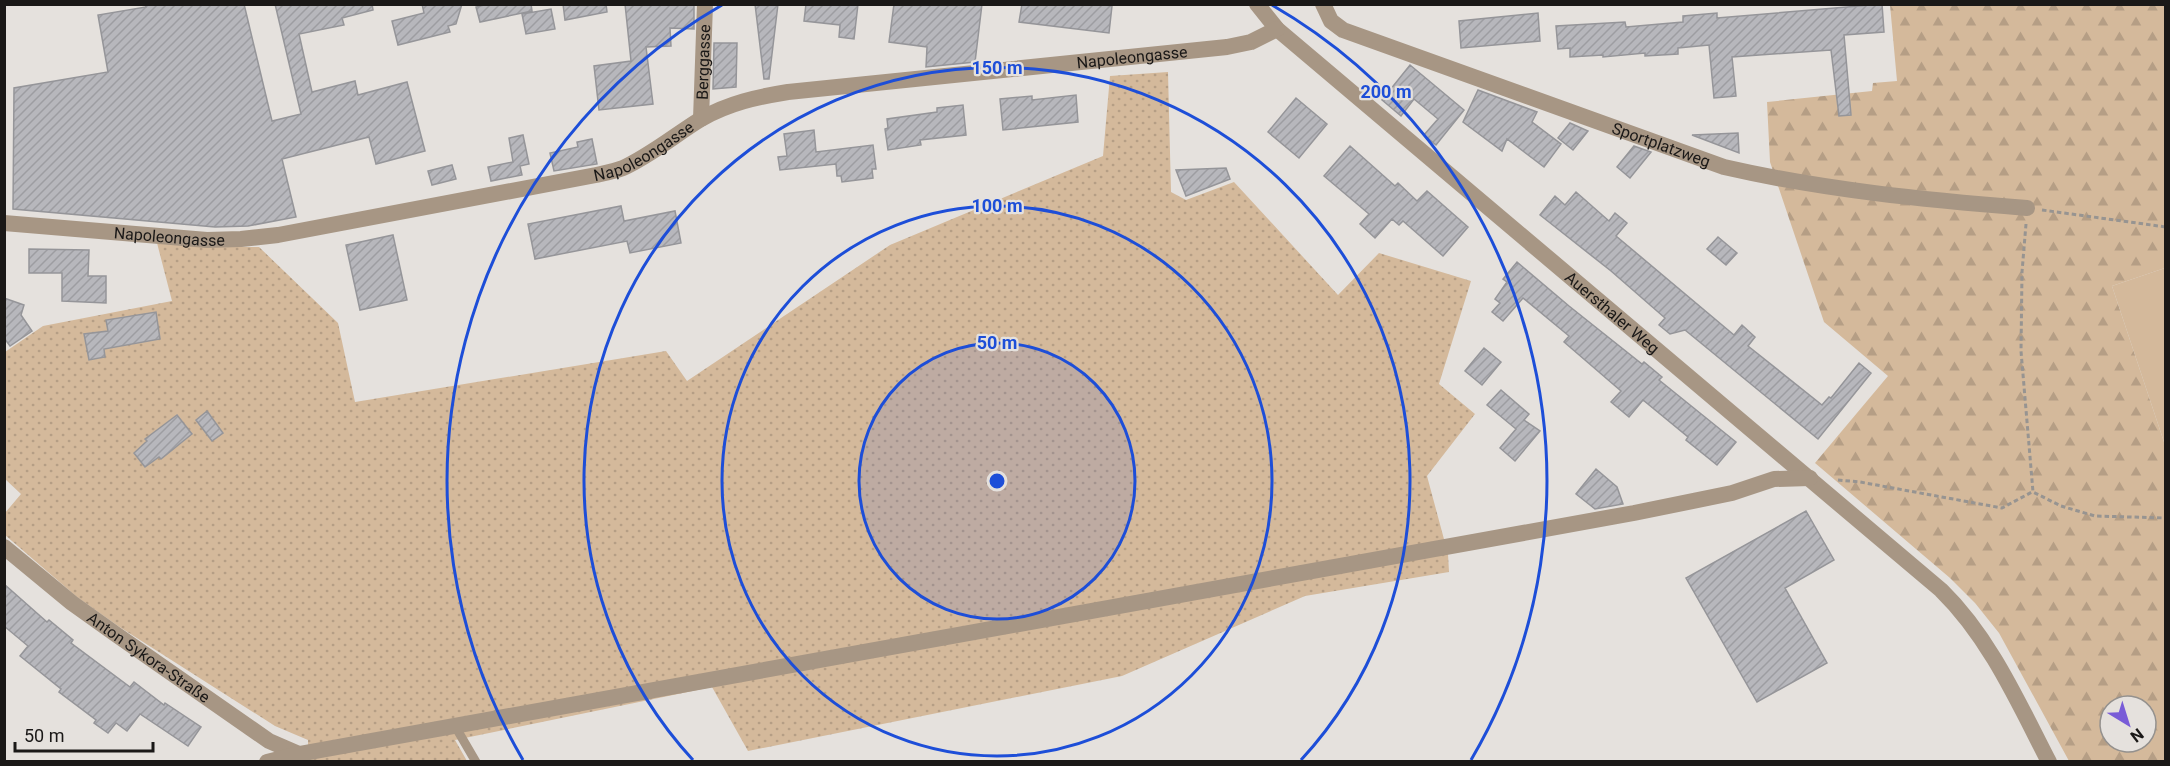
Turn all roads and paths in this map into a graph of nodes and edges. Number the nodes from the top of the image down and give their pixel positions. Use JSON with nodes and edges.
{"nodes":[{"id":1,"x":705,"y":4,"type":"edge"},
{"id":2,"x":1257,"y":4,"type":"edge"},
{"id":3,"x":1323,"y":4,"type":"edge"},
{"id":4,"x":1277,"y":29,"type":"junction"},
{"id":5,"x":702,"y":119,"type":"junction"},
{"id":6,"x":2027,"y":208,"type":"junction"},
{"id":7,"x":4,"y":223,"type":"edge"},
{"id":8,"x":2166,"y":227,"type":"edge"},
{"id":9,"x":1810,"y":478,"type":"junction"},
{"id":10,"x":2033,"y":492,"type":"junction"},
{"id":11,"x":2166,"y":518,"type":"edge"},
{"id":12,"x":4,"y":547,"type":"edge"},
{"id":13,"x":455,"y":726,"type":"junction"},
{"id":14,"x":299,"y":754,"type":"junction"},
{"id":15,"x":267,"y":762,"type":"edge"},
{"id":16,"x":476,"y":762,"type":"edge"},
{"id":17,"x":2049,"y":762,"type":"edge"}],
"edges":[{"from":1,"to":5,"type":"street","name":"Berggasse"},
{"from":2,"to":4,"type":"street","name":"Auersthaler Weg"},
{"from":3,"to":6,"type":"street","name":"Sportplatzweg"},
{"from":4,"to":5,"type":"street","name":"Napoleongasse"},
{"from":4,"to":9,"type":"street","name":"Auersthaler Weg"},
{"from":5,"to":7,"type":"street","name":"Napoleongasse"},
{"from":6,"to":8,"type":"path"},
{"from":6,"to":10,"type":"path"},
{"from":9,"to":10,"type":"path"},
{"from":9,"to":13,"type":"street"},
{"from":9,"to":17,"type":"street","name":"Auersthaler Weg"},
{"from":10,"to":11,"type":"path"},
{"from":12,"to":14,"type":"street","name":"Anton Sykora-Straße"},
{"from":13,"to":14,"type":"street"},
{"from":13,"to":16,"type":"lane"},
{"from":14,"to":15,"type":"street"}]}
